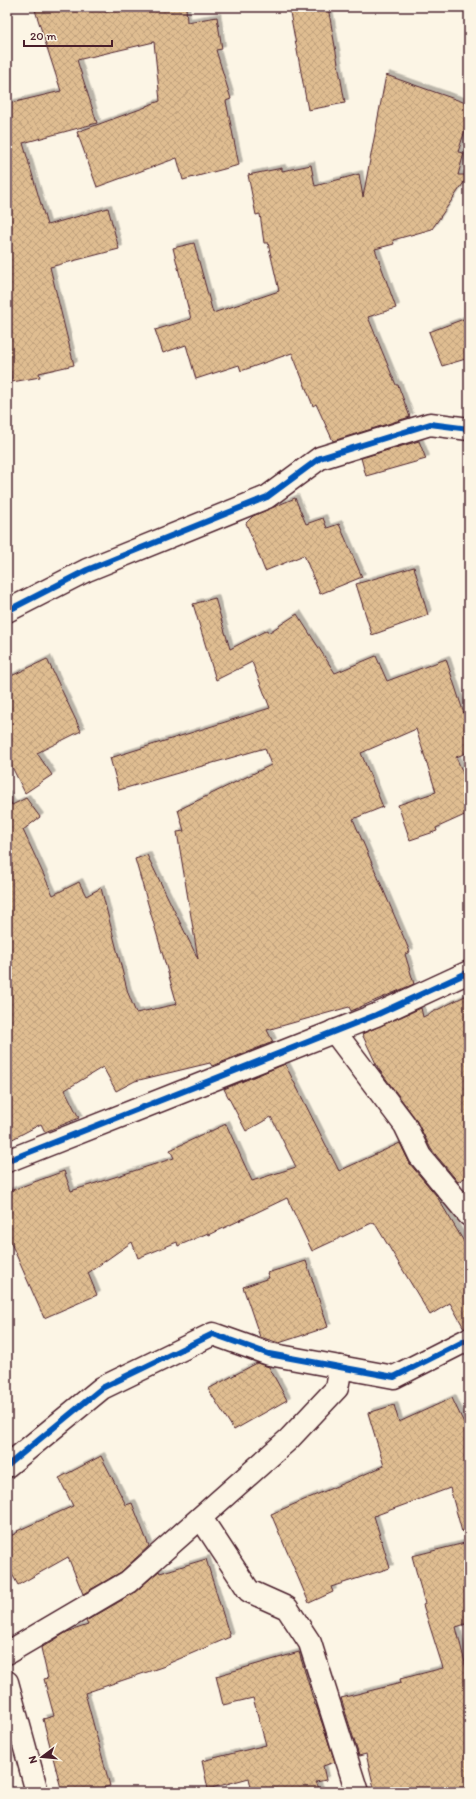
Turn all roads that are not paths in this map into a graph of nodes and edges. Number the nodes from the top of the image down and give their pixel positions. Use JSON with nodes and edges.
{"nodes":[{"id":1,"x":469,"y":429,"type":"edge"},
{"id":2,"x":7,"y":611,"type":"edge"},
{"id":3,"x":469,"y":972,"type":"edge"},
{"id":4,"x":334,"y":1031,"type":"junction"},
{"id":5,"x":7,"y":1161,"type":"edge"},
{"id":6,"x":469,"y":1215,"type":"edge"},
{"id":7,"x":469,"y":1339,"type":"edge"},
{"id":8,"x":341,"y":1367,"type":"junction"},
{"id":9,"x":7,"y":1466,"type":"edge"},
{"id":10,"x":201,"y":1518,"type":"junction"},
{"id":11,"x":7,"y":1653,"type":"edge"},
{"id":12,"x":7,"y":1682,"type":"edge"},
{"id":13,"x":37,"y":1792,"type":"edge"},
{"id":14,"x":357,"y":1792,"type":"edge"}],
"edges":[{"from":1,"to":2,"type":"street"},
{"from":3,"to":4,"type":"street"},
{"from":4,"to":5,"type":"street"},
{"from":4,"to":6,"type":"street"},
{"from":7,"to":8,"type":"street"},
{"from":8,"to":9,"type":"street"},
{"from":8,"to":10,"type":"street"},
{"from":10,"to":11,"type":"street"},
{"from":10,"to":14,"type":"street"},
{"from":12,"to":13,"type":"street"}]}
